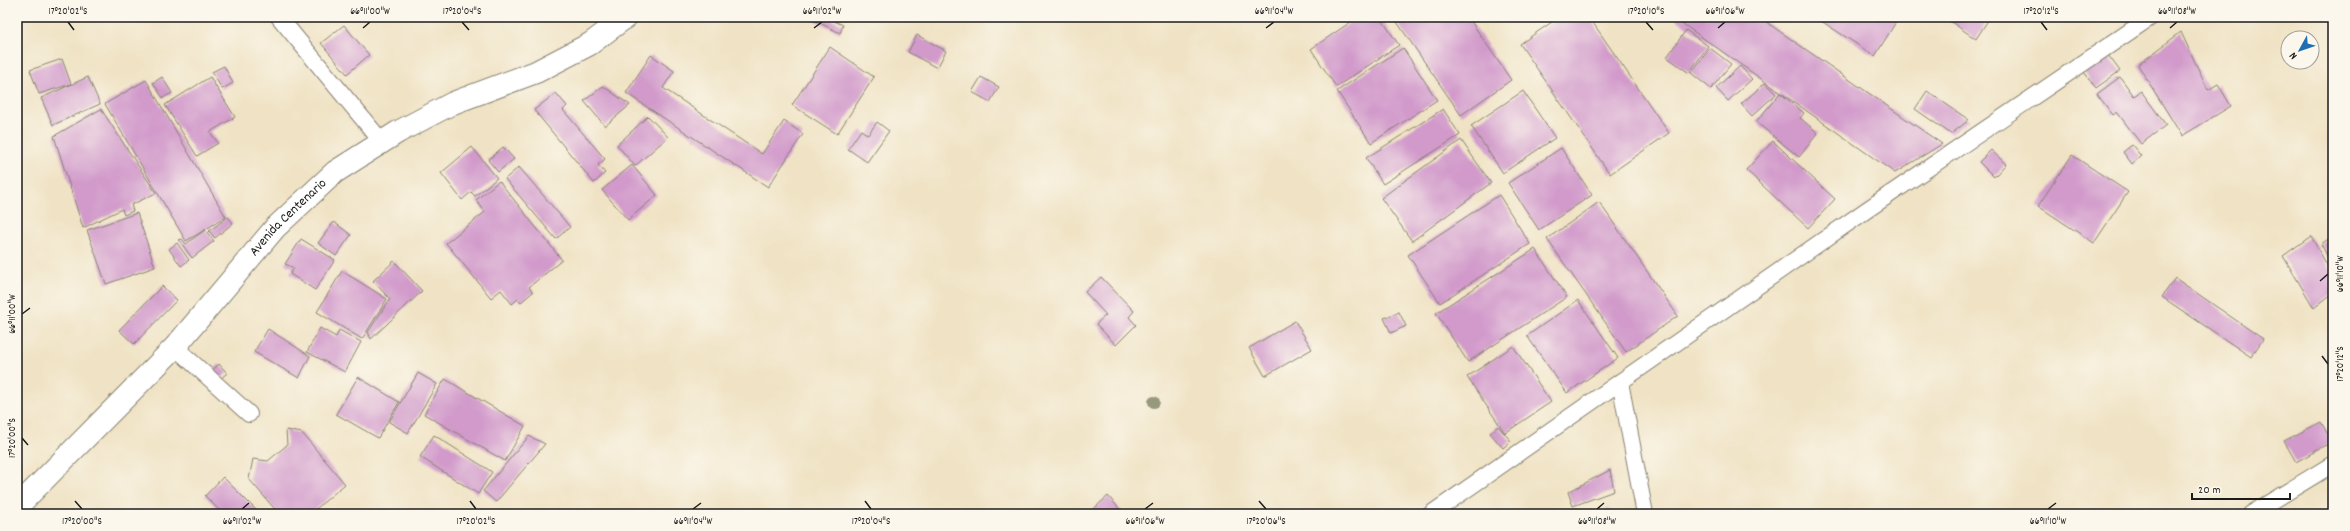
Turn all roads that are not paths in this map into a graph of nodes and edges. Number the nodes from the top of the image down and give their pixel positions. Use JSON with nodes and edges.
{"nodes":[{"id":1,"x":279,"y":17,"type":"edge"},
{"id":2,"x":626,"y":17,"type":"edge"},
{"id":3,"x":2151,"y":17,"type":"edge"},
{"id":4,"x":382,"y":142,"type":"junction"},
{"id":5,"x":175,"y":347,"type":"junction"},
{"id":6,"x":1620,"y":382,"type":"junction"},
{"id":7,"x":249,"y":414,"type":"dead end"},
{"id":8,"x":2333,"y":464,"type":"edge"},
{"id":9,"x":17,"y":507,"type":"edge"},
{"id":10,"x":1431,"y":514,"type":"edge"},
{"id":11,"x":1645,"y":514,"type":"edge"},
{"id":12,"x":2251,"y":514,"type":"edge"}],
"edges":[{"from":1,"to":4,"type":"lane"},
{"from":2,"to":4,"type":"street","name":"Avenida Centenario"},
{"from":3,"to":6,"type":"lane"},
{"from":4,"to":5,"type":"street","name":"Avenida Centenario"},
{"from":5,"to":7,"type":"lane"},
{"from":5,"to":9,"type":"street","name":"Avenida Centenario"},
{"from":6,"to":10,"type":"lane"},
{"from":6,"to":11,"type":"lane"},
{"from":8,"to":12,"type":"lane"}]}
